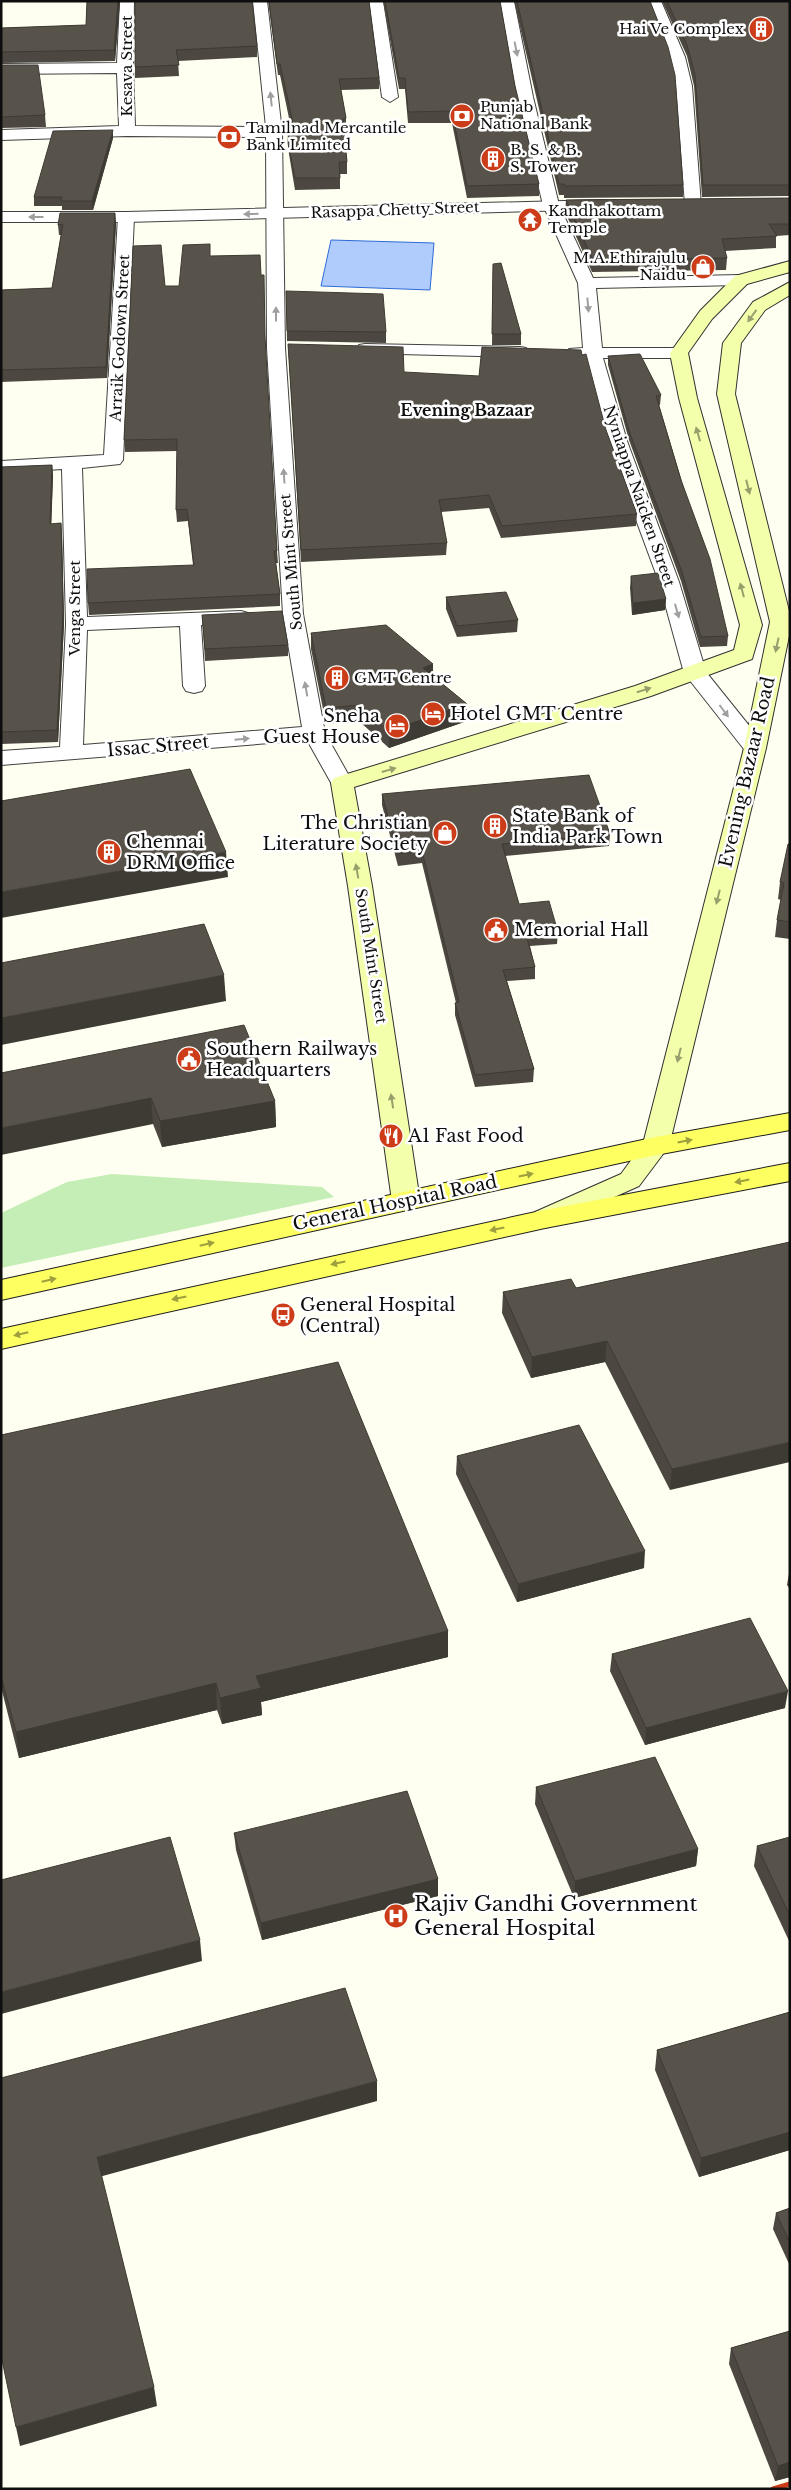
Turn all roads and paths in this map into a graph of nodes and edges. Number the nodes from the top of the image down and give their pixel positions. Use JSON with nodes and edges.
{"nodes":[{"id":1,"x":127,"y":1,"type":"edge"},
{"id":2,"x":260,"y":1,"type":"edge"},
{"id":3,"x":376,"y":1,"type":"edge"},
{"id":4,"x":507,"y":1,"type":"edge"},
{"id":5,"x":654,"y":1,"type":"edge"},
{"id":6,"x":125,"y":68,"type":"junction"},
{"id":7,"x":1,"y":69,"type":"edge"},
{"id":8,"x":390,"y":98,"type":"dead end"},
{"id":9,"x":127,"y":131,"type":"junction"},
{"id":10,"x":274,"y":132,"type":"junction"},
{"id":11,"x":1,"y":135,"type":"edge"},
{"id":12,"x":693,"y":204,"type":"junction"},
{"id":13,"x":712,"y":204,"type":"edge"},
{"id":14,"x":617,"y":205,"type":"edge"},
{"id":15,"x":674,"y":205,"type":"edge"},
{"id":16,"x":551,"y":206,"type":"junction"},
{"id":17,"x":276,"y":213,"type":"junction"},
{"id":18,"x":1,"y":217,"type":"edge"},
{"id":19,"x":126,"y":217,"type":"junction"},
{"id":20,"x":790,"y":266,"type":"edge"},
{"id":21,"x":741,"y":280,"type":"junction"},
{"id":22,"x":587,"y":283,"type":"junction"},
{"id":23,"x":790,"y":287,"type":"edge"},
{"id":24,"x":276,"y":348,"type":"junction"},
{"id":25,"x":295,"y":348,"type":"edge"},
{"id":26,"x":352,"y":349,"type":"edge"},
{"id":27,"x":534,"y":353,"type":"edge"},
{"id":28,"x":554,"y":353,"type":"edge"},
{"id":29,"x":679,"y":353,"type":"junction"},
{"id":30,"x":593,"y":354,"type":"junction"},
{"id":31,"x":741,"y":457,"type":"junction"},
{"id":32,"x":705,"y":458,"type":"junction"},
{"id":33,"x":72,"y":463,"type":"junction"},
{"id":34,"x":1,"y":467,"type":"edge"},
{"id":35,"x":277,"y":615,"type":"junction"},
{"id":36,"x":190,"y":620,"type":"junction"},
{"id":37,"x":78,"y":624,"type":"junction"},
{"id":38,"x":695,"y":673,"type":"junction"},
{"id":39,"x":194,"y":686,"type":"dead end"},
{"id":40,"x":314,"y":733,"type":"junction"},
{"id":41,"x":755,"y":748,"type":"junction"},
{"id":42,"x":71,"y":754,"type":"junction"},
{"id":43,"x":1,"y":758,"type":"edge"},
{"id":44,"x":342,"y":783,"type":"junction"},
{"id":45,"x":790,"y":1121,"type":"edge"},
{"id":46,"x":656,"y":1146,"type":"junction"},
{"id":47,"x":790,"y":1172,"type":"edge"},
{"id":48,"x":406,"y":1201,"type":"junction"},
{"id":49,"x":545,"y":1218,"type":"junction"},
{"id":50,"x":1,"y":1290,"type":"edge"},
{"id":51,"x":1,"y":1339,"type":"edge"}],
"edges":[{"from":1,"to":6,"type":"street","name":"Kesava Street"},
{"from":10,"to":2,"type":"street","name":"South Mint Street","one_way":true},
{"from":3,"to":8,"type":"street"},
{"from":4,"to":16,"type":"street","name":"Nyniappa Naicken Street","one_way":true},
{"from":5,"to":12,"type":"street"},
{"from":6,"to":7,"type":"street"},
{"from":6,"to":9,"type":"street","name":"Kesava Street"},
{"from":9,"to":10,"type":"street"},
{"from":9,"to":11,"type":"street"},
{"from":10,"to":17,"type":"street","name":"South Mint Street"},
{"from":12,"to":13,"type":"street"},
{"from":12,"to":15,"type":"street"},
{"from":14,"to":16,"type":"street","name":"Rasappa Chetty Street"},
{"from":16,"to":17,"type":"street","name":"Rasappa Chetty Street"},
{"from":16,"to":22,"type":"street","name":"Nyniappa Naicken Street"},
{"from":17,"to":19,"type":"street","name":"Rasappa Chetty Street","one_way":true},
{"from":24,"to":17,"type":"street","name":"South Mint Street","one_way":true},
{"from":19,"to":18,"type":"street","name":"Rasappa Chetty Street","one_way":true},
{"from":19,"to":33,"type":"street","name":"Arraik Godown Street"},
{"from":20,"to":21,"type":"main road"},
{"from":21,"to":22,"type":"street"},
{"from":21,"to":29,"type":"main road"},
{"from":22,"to":30,"type":"street","name":"Nyniappa Naicken Street","one_way":true},
{"from":23,"to":31,"type":"main road","name":"Evening Bazaar Road","one_way":true},
{"from":24,"to":25,"type":"street"},
{"from":35,"to":24,"type":"street","name":"South Mint Street","one_way":true},
{"from":26,"to":27,"type":"street"},
{"from":28,"to":30,"type":"street"},
{"from":29,"to":30,"type":"street"},
{"from":32,"to":29,"type":"main road","name":"Evening Bazaar Road","one_way":true},
{"from":30,"to":38,"type":"street","name":"Nyniappa Naicken Street","one_way":true},
{"from":31,"to":32,"type":"main road"},
{"from":31,"to":41,"type":"main road","name":"Evening Bazaar Road","one_way":true},
{"from":38,"to":32,"type":"main road","name":"Evening Bazaar Road","one_way":true},
{"from":33,"to":34,"type":"street"},
{"from":33,"to":37,"type":"street","name":"Venga Street"},
{"from":35,"to":36,"type":"street"},
{"from":40,"to":35,"type":"street","name":"South Mint Street","one_way":true},
{"from":36,"to":37,"type":"street"},
{"from":36,"to":39,"type":"street"},
{"from":37,"to":42,"type":"street","name":"Venga Street"},
{"from":38,"to":41,"type":"street","one_way":true},
{"from":44,"to":38,"type":"main road","one_way":true},
{"from":42,"to":40,"type":"street","name":"Issac Street","one_way":true},
{"from":40,"to":44,"type":"street","name":"South Mint Street"},
{"from":41,"to":46,"type":"main road","name":"Evening Bazaar Road","one_way":true},
{"from":42,"to":43,"type":"street","name":"Issac Street"},
{"from":48,"to":44,"type":"main road","name":"South Mint Street","one_way":true},
{"from":46,"to":45,"type":"main road","name":"General Hospital Road","one_way":true},
{"from":48,"to":46,"type":"main road","name":"General Hospital Road","one_way":true},
{"from":46,"to":49,"type":"main road","name":"Evening Bazaar Road"},
{"from":47,"to":49,"type":"main road","one_way":true},
{"from":50,"to":48,"type":"main road","name":"General Hospital Road","one_way":true},
{"from":49,"to":51,"type":"main road","one_way":true}]}
